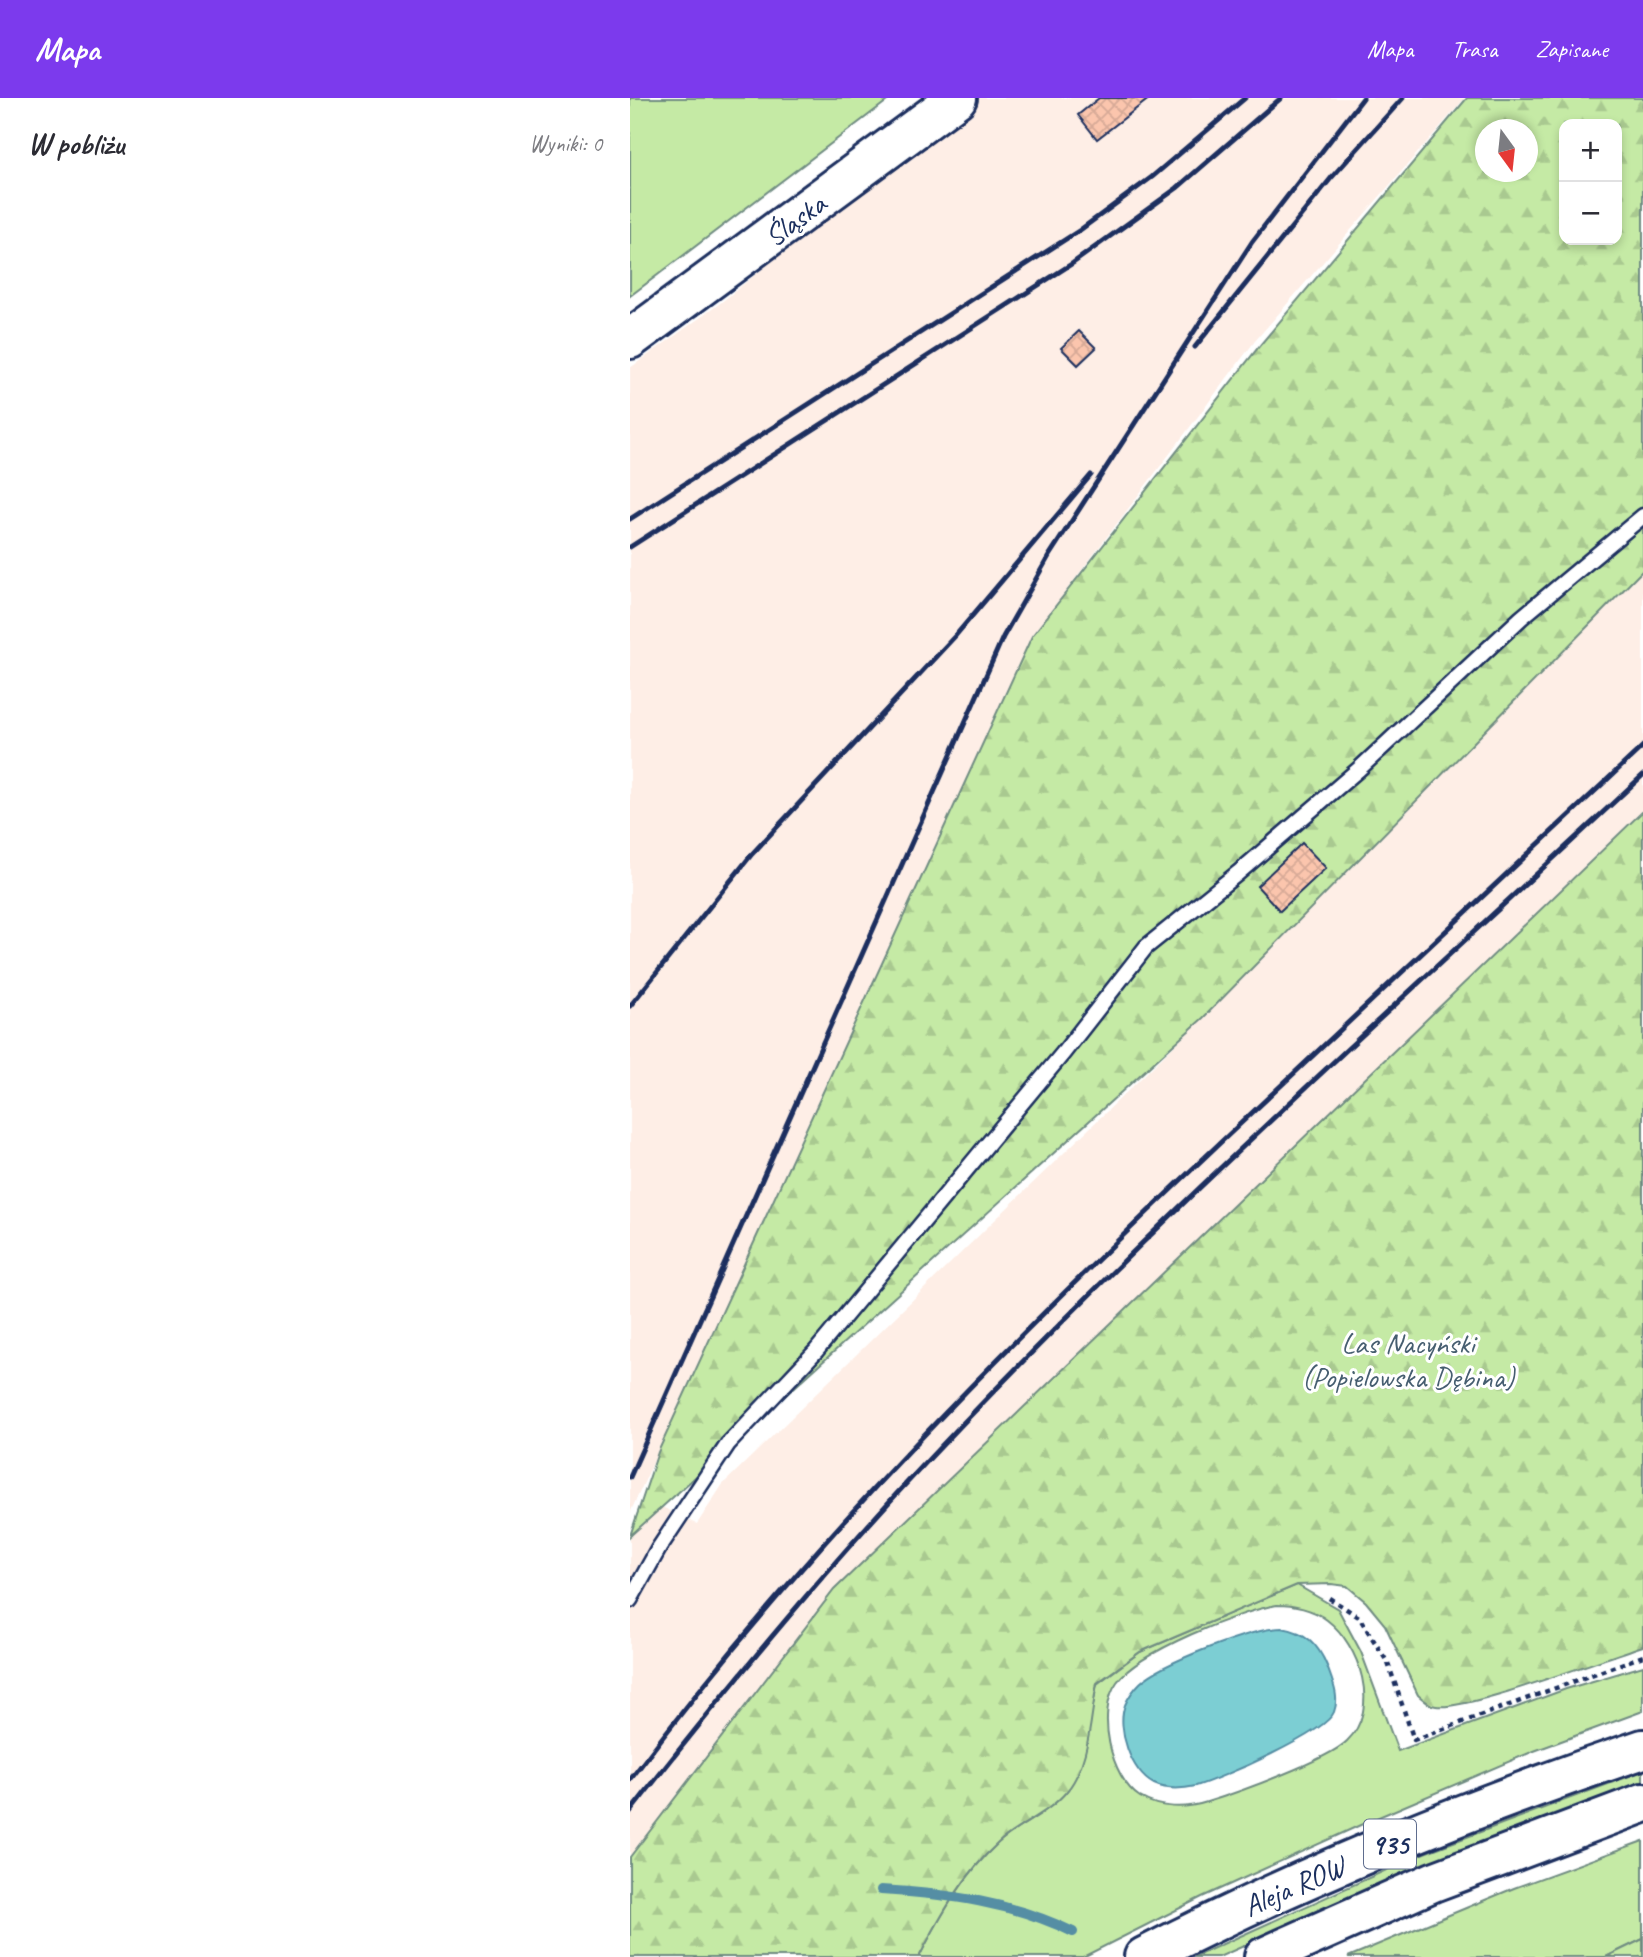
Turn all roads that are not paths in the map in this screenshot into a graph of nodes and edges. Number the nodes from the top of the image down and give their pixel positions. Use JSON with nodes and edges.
{"nodes":[{"id":1,"x":957,"y":98,"type":"edge"},
{"id":2,"x":630,"y":339,"type":"edge"},
{"id":3,"x":1643,"y":516,"type":"edge"},
{"id":4,"x":630,"y":1600,"type":"edge"},
{"id":5,"x":1643,"y":1749,"type":"edge"},
{"id":6,"x":1638,"y":1805,"type":"edge"},
{"id":7,"x":1144,"y":1957,"type":"edge"},
{"id":8,"x":1264,"y":1957,"type":"edge"}],
"edges":[{"from":1,"to":2,"type":"main road","name":"Śląska"},
{"from":3,"to":4,"type":"lane"},
{"from":5,"to":7,"type":"main road","name":"Aleja ROW","number":"935"},
{"from":6,"to":8,"type":"main road","name":"Aleja ROW","number":"935"}]}
